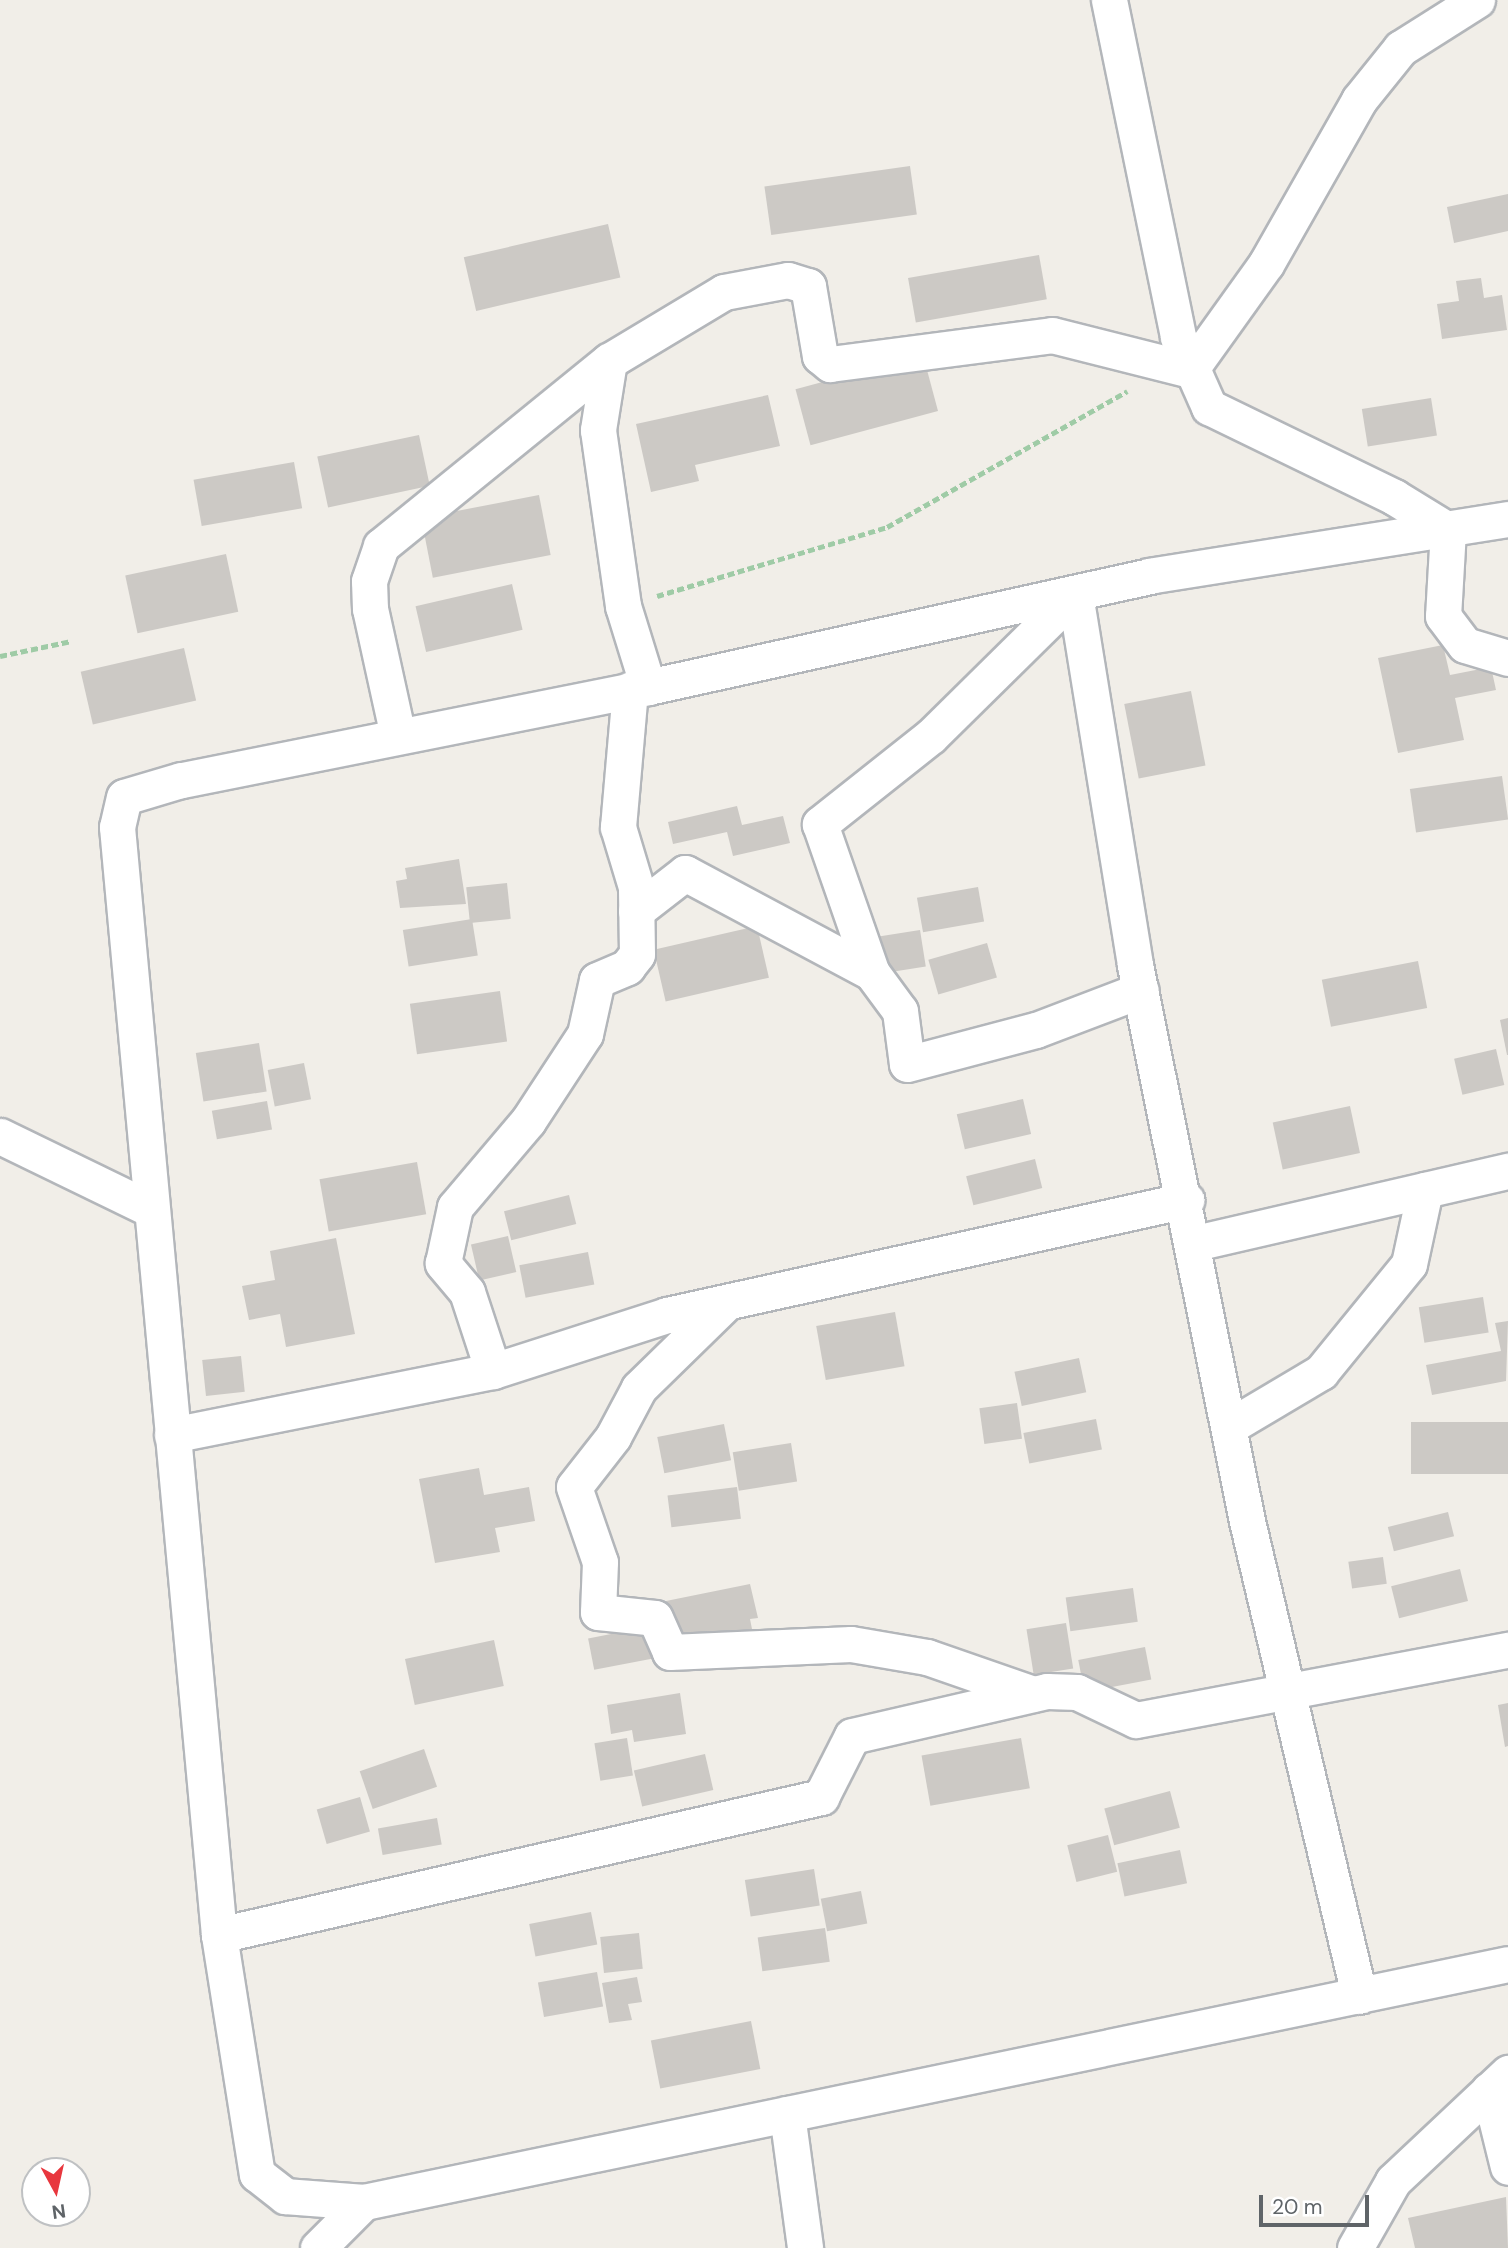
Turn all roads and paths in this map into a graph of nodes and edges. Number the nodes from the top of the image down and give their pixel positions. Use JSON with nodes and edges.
{"nodes":[{"id":1,"x":1110,"y":0,"type":"edge"},
{"id":2,"x":1477,"y":0,"type":"edge"},
{"id":3,"x":609,"y":361,"type":"junction"},
{"id":4,"x":1190,"y":370,"type":"junction"},
{"id":5,"x":1130,"y":389,"type":"dead end"},
{"id":6,"x":1508,"y":519,"type":"edge"},
{"id":7,"x":1448,"y":530,"type":"junction"},
{"id":8,"x":1075,"y":594,"type":"junction"},
{"id":9,"x":623,"y":606,"type":"junction"},
{"id":10,"x":71,"y":640,"type":"dead end"},
{"id":11,"x":0,"y":656,"type":"edge"},
{"id":12,"x":1508,"y":658,"type":"edge"},
{"id":13,"x":639,"y":689,"type":"junction"},
{"id":14,"x":398,"y":736,"type":"junction"},
{"id":15,"x":636,"y":911,"type":"junction"},
{"id":16,"x":872,"y":973,"type":"junction"},
{"id":17,"x":1141,"y":990,"type":"junction"},
{"id":18,"x":0,"y":1136,"type":"edge"},
{"id":19,"x":1508,"y":1171,"type":"edge"},
{"id":20,"x":1425,"y":1190,"type":"junction"},
{"id":21,"x":1186,"y":1200,"type":"junction"},
{"id":22,"x":148,"y":1208,"type":"junction"},
{"id":23,"x":1195,"y":1243,"type":"junction"},
{"id":24,"x":726,"y":1303,"type":"junction"},
{"id":25,"x":493,"y":1371,"type":"junction"},
{"id":26,"x":1230,"y":1426,"type":"junction"},
{"id":27,"x":172,"y":1435,"type":"junction"},
{"id":28,"x":1508,"y":1650,"type":"edge"},
{"id":29,"x":1033,"y":1694,"type":"junction"},
{"id":30,"x":1288,"y":1694,"type":"junction"},
{"id":31,"x":219,"y":1935,"type":"junction"},
{"id":32,"x":1508,"y":1964,"type":"edge"},
{"id":33,"x":1359,"y":1996,"type":"junction"},
{"id":34,"x":1499,"y":2081,"type":"edge"},
{"id":35,"x":787,"y":2114,"type":"junction"},
{"id":36,"x":1508,"y":2167,"type":"edge"},
{"id":37,"x":363,"y":2202,"type":"junction"},
{"id":38,"x":318,"y":2248,"type":"edge"},
{"id":39,"x":805,"y":2248,"type":"edge"},
{"id":40,"x":1355,"y":2248,"type":"edge"}],
"edges":[{"from":1,"to":4,"type":"street"},
{"from":2,"to":4,"type":"street"},
{"from":3,"to":4,"type":"street"},
{"from":3,"to":9,"type":"street"},
{"from":3,"to":14,"type":"street"},
{"from":4,"to":7,"type":"street"},
{"from":5,"to":9,"type":"path"},
{"from":6,"to":7,"type":"street"},
{"from":7,"to":8,"type":"street"},
{"from":7,"to":12,"type":"street"},
{"from":8,"to":13,"type":"street"},
{"from":8,"to":16,"type":"street"},
{"from":8,"to":17,"type":"street"},
{"from":9,"to":13,"type":"street"},
{"from":10,"to":11,"type":"path"},
{"from":13,"to":14,"type":"street"},
{"from":13,"to":15,"type":"street"},
{"from":14,"to":22,"type":"street"},
{"from":15,"to":16,"type":"street"},
{"from":15,"to":25,"type":"street"},
{"from":16,"to":17,"type":"street"},
{"from":17,"to":21,"type":"street"},
{"from":18,"to":22,"type":"street"},
{"from":19,"to":20,"type":"street"},
{"from":20,"to":23,"type":"street"},
{"from":20,"to":26,"type":"street"},
{"from":21,"to":23,"type":"street"},
{"from":21,"to":24,"type":"street"},
{"from":22,"to":27,"type":"street"},
{"from":23,"to":26,"type":"street"},
{"from":24,"to":25,"type":"street"},
{"from":24,"to":29,"type":"street"},
{"from":25,"to":27,"type":"street"},
{"from":26,"to":30,"type":"street"},
{"from":27,"to":31,"type":"street"},
{"from":28,"to":30,"type":"street"},
{"from":29,"to":30,"type":"street"},
{"from":29,"to":31,"type":"street"},
{"from":30,"to":33,"type":"street"},
{"from":31,"to":37,"type":"street"},
{"from":32,"to":33,"type":"street"},
{"from":33,"to":35,"type":"street"},
{"from":34,"to":36,"type":"street"},
{"from":34,"to":40,"type":"street"},
{"from":35,"to":37,"type":"street"},
{"from":35,"to":39,"type":"street"},
{"from":37,"to":38,"type":"street"}]}
